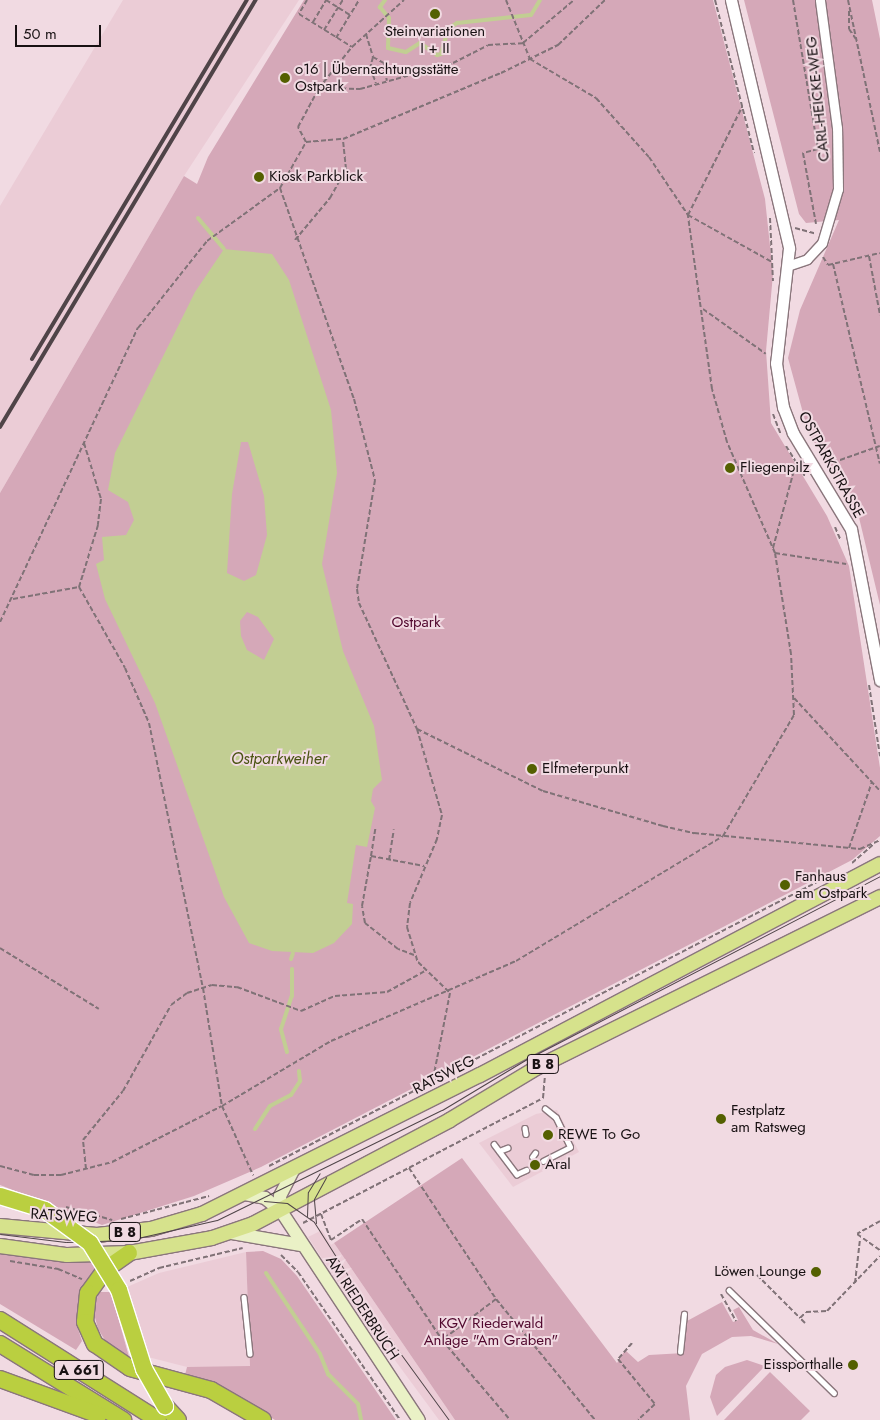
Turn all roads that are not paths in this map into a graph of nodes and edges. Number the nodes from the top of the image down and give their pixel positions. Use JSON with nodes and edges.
{"nodes":[{"id":1,"x":730,"y":0,"type":"edge"},
{"id":2,"x":820,"y":0,"type":"edge"},
{"id":3,"x":790,"y":264,"type":"junction"},
{"id":4,"x":874,"y":680,"type":"edge"},
{"id":5,"x":880,"y":864,"type":"edge"},
{"id":6,"x":880,"y":897,"type":"edge"},
{"id":7,"x":545,"y":1109,"type":"dead end"},
{"id":8,"x":494,"y":1144,"type":"dead end"},
{"id":9,"x":507,"y":1148,"type":"dead end"},
{"id":10,"x":499,"y":1151,"type":"junction"},
{"id":11,"x":512,"y":1158,"type":"dead end"},
{"id":12,"x":506,"y":1160,"type":"junction"},
{"id":13,"x":543,"y":1161,"type":"dead end"},
{"id":14,"x":293,"y":1170,"type":"junction"},
{"id":15,"x":526,"y":1170,"type":"dead end"},
{"id":16,"x":245,"y":1194,"type":"junction"},
{"id":17,"x":0,"y":1196,"type":"edge"},
{"id":18,"x":281,"y":1211,"type":"junction"},
{"id":19,"x":0,"y":1226,"type":"edge"},
{"id":20,"x":232,"y":1233,"type":"junction"},
{"id":21,"x":301,"y":1245,"type":"junction"},
{"id":22,"x":0,"y":1246,"type":"edge"},
{"id":23,"x":129,"y":1253,"type":"junction"},
{"id":24,"x":729,"y":1290,"type":"dead end"},
{"id":25,"x":244,"y":1297,"type":"dead end"},
{"id":26,"x":684,"y":1314,"type":"dead end"},
{"id":27,"x":0,"y":1320,"type":"edge"},
{"id":28,"x":0,"y":1344,"type":"edge"},
{"id":29,"x":680,"y":1352,"type":"dead end"},
{"id":30,"x":250,"y":1354,"type":"dead end"},
{"id":31,"x":0,"y":1378,"type":"edge"},
{"id":32,"x":834,"y":1393,"type":"dead end"},
{"id":33,"x":162,"y":1413,"type":"edge"},
{"id":34,"x":111,"y":1420,"type":"edge"},
{"id":35,"x":123,"y":1420,"type":"edge"},
{"id":36,"x":178,"y":1420,"type":"edge"},
{"id":37,"x":263,"y":1420,"type":"edge"},
{"id":38,"x":419,"y":1420,"type":"edge"}],
"edges":[{"from":1,"to":3,"type":"street","name":"OSTPARKSTRASSE"},
{"from":2,"to":3,"type":"street","name":"CARL-HEICKE-WEG"},
{"from":3,"to":4,"type":"street","name":"OSTPARKSTRASSE"},
{"from":5,"to":14,"type":"main road","name":"RATSWEG","number":"B 8"},
{"from":6,"to":18,"type":"main road","number":"B 8"},
{"from":7,"to":13,"type":"lane"},
{"from":8,"to":10,"type":"lane"},
{"from":9,"to":10,"type":"lane"},
{"from":10,"to":12,"type":"lane"},
{"from":11,"to":12,"type":"lane"},
{"from":12,"to":15,"type":"lane"},
{"from":14,"to":16,"type":"main road","name":"RATSWEG","number":"B 8"},
{"from":14,"to":18,"type":"main road"},
{"from":16,"to":18,"type":"main road"},
{"from":16,"to":19,"type":"main road","name":"RATSWEG","number":"B 8"},
{"from":17,"to":33,"type":"highway","bridge":true},
{"from":18,"to":20,"type":"main road","number":"B 8"},
{"from":18,"to":21,"type":"main road","name":"AM RIEDERBRUCH"},
{"from":20,"to":21,"type":"main road"},
{"from":20,"to":23,"type":"main road","number":"B 8"},
{"from":21,"to":38,"type":"main road","name":"AM RIEDERBRUCH"},
{"from":22,"to":23,"type":"main road","number":"B 8"},
{"from":23,"to":37,"type":"highway"},
{"from":24,"to":32,"type":"lane"},
{"from":25,"to":30,"type":"lane"},
{"from":26,"to":29,"type":"lane"},
{"from":27,"to":33,"type":"highway","number":"A 661"},
{"from":28,"to":35,"type":"highway","number":"A 661"},
{"from":31,"to":34,"type":"highway"},
{"from":33,"to":36,"type":"highway"}]}
